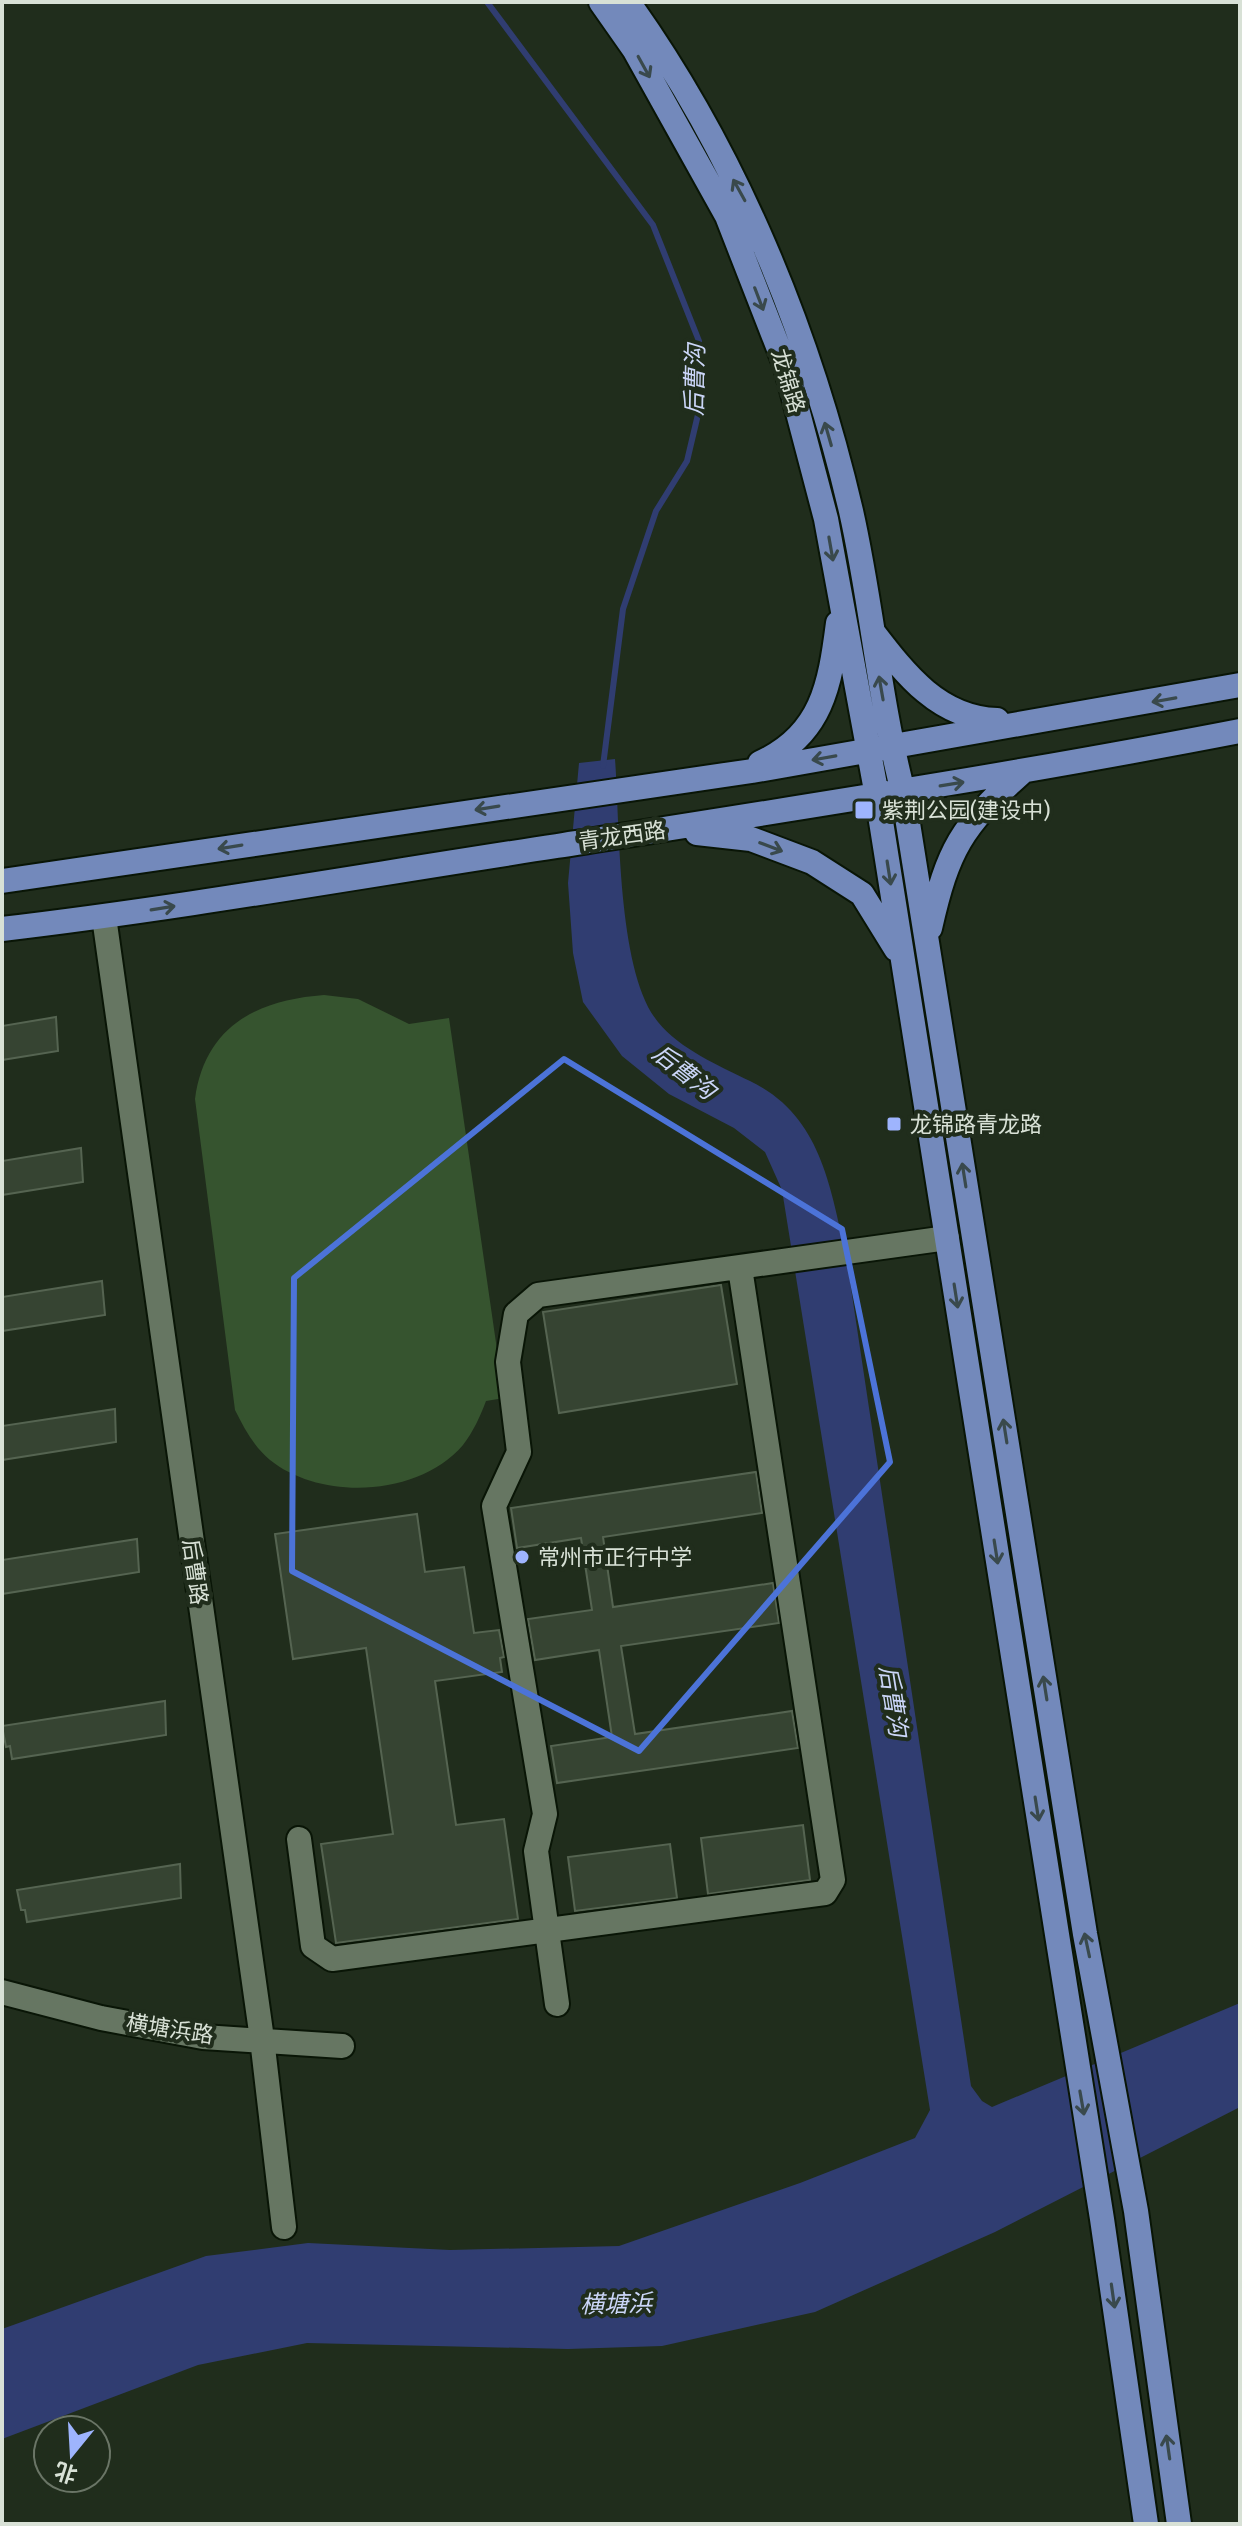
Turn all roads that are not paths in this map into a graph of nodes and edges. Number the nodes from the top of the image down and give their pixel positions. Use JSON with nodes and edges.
{"nodes":[{"id":1,"x":601,"y":2,"type":"edge"},
{"id":2,"x":628,"y":2,"type":"edge"},
{"id":3,"x":841,"y":600,"type":"junction"},
{"id":4,"x":871,"y":629,"type":"junction"},
{"id":5,"x":1240,"y":685,"type":"edge"},
{"id":6,"x":1039,"y":722,"type":"junction"},
{"id":7,"x":1240,"y":731,"type":"edge"},
{"id":8,"x":880,"y":749,"type":"junction"},
{"id":9,"x":737,"y":773,"type":"junction"},
{"id":10,"x":1021,"y":773,"type":"junction"},
{"id":11,"x":903,"y":792,"type":"junction"},
{"id":12,"x":877,"y":796,"type":"junction"},
{"id":13,"x":667,"y":830,"type":"junction"},
{"id":14,"x":2,"y":881,"type":"edge"},
{"id":15,"x":104,"y":917,"type":"junction"},
{"id":16,"x":2,"y":929,"type":"edge"},
{"id":17,"x":927,"y":942,"type":"junction"},
{"id":18,"x":903,"y":959,"type":"junction"},
{"id":19,"x":947,"y":1238,"type":"junction"},
{"id":20,"x":746,"y":1268,"type":"junction"},
{"id":21,"x":299,"y":1839,"type":"dead end"},
{"id":22,"x":547,"y":1931,"type":"junction"},
{"id":23,"x":2,"y":1992,"type":"edge"},
{"id":24,"x":557,"y":2004,"type":"dead end"},
{"id":25,"x":262,"y":2039,"type":"junction"},
{"id":26,"x":342,"y":2046,"type":"dead end"},
{"id":27,"x":284,"y":2227,"type":"dead end"},
{"id":28,"x":1146,"y":2524,"type":"edge"},
{"id":29,"x":1179,"y":2524,"type":"edge"}],
"edges":[{"from":1,"to":3,"type":"main road","name":"龙锦路","one_way":true},
{"from":4,"to":2,"type":"main road","name":"龙锦路","one_way":true},
{"from":3,"to":8,"type":"main road","name":"龙锦路"},
{"from":3,"to":9,"type":"main road"},
{"from":4,"to":6,"type":"main road"},
{"from":8,"to":4,"type":"main road","name":"龙锦路","one_way":true},
{"from":5,"to":6,"type":"main road","one_way":true},
{"from":6,"to":8,"type":"main road"},
{"from":7,"to":10,"type":"main road","name":"青龙西路"},
{"from":8,"to":9,"type":"main road","one_way":true},
{"from":8,"to":11,"type":"main road","name":"龙锦路"},
{"from":8,"to":12,"type":"main road","name":"龙锦路"},
{"from":9,"to":14,"type":"main road","one_way":true},
{"from":11,"to":10,"type":"main road","name":"青龙西路","one_way":true},
{"from":10,"to":17,"type":"main road"},
{"from":11,"to":12,"type":"main road","name":"青龙西路"},
{"from":11,"to":17,"type":"main road","name":"龙锦路"},
{"from":12,"to":13,"type":"main road","name":"青龙西路"},
{"from":12,"to":18,"type":"main road","name":"龙锦路","one_way":true},
{"from":15,"to":13,"type":"main road","name":"青龙西路","one_way":true},
{"from":13,"to":18,"type":"main road","one_way":true},
{"from":15,"to":16,"type":"main road","name":"青龙西路"},
{"from":15,"to":25,"type":"street","name":"后曹路"},
{"from":29,"to":17,"type":"main road","name":"龙锦路","one_way":true},
{"from":18,"to":19,"type":"main road","name":"龙锦路"},
{"from":19,"to":20,"type":"street"},
{"from":19,"to":28,"type":"main road","name":"龙锦路","one_way":true},
{"from":20,"to":22,"type":"street"},
{"from":20,"to":22,"type":"street"},
{"from":21,"to":22,"type":"street"},
{"from":22,"to":24,"type":"street"},
{"from":23,"to":25,"type":"street","name":"横塘浜路"},
{"from":25,"to":26,"type":"street","name":"横塘浜路"},
{"from":25,"to":27,"type":"street","name":"后曹路"}]}
